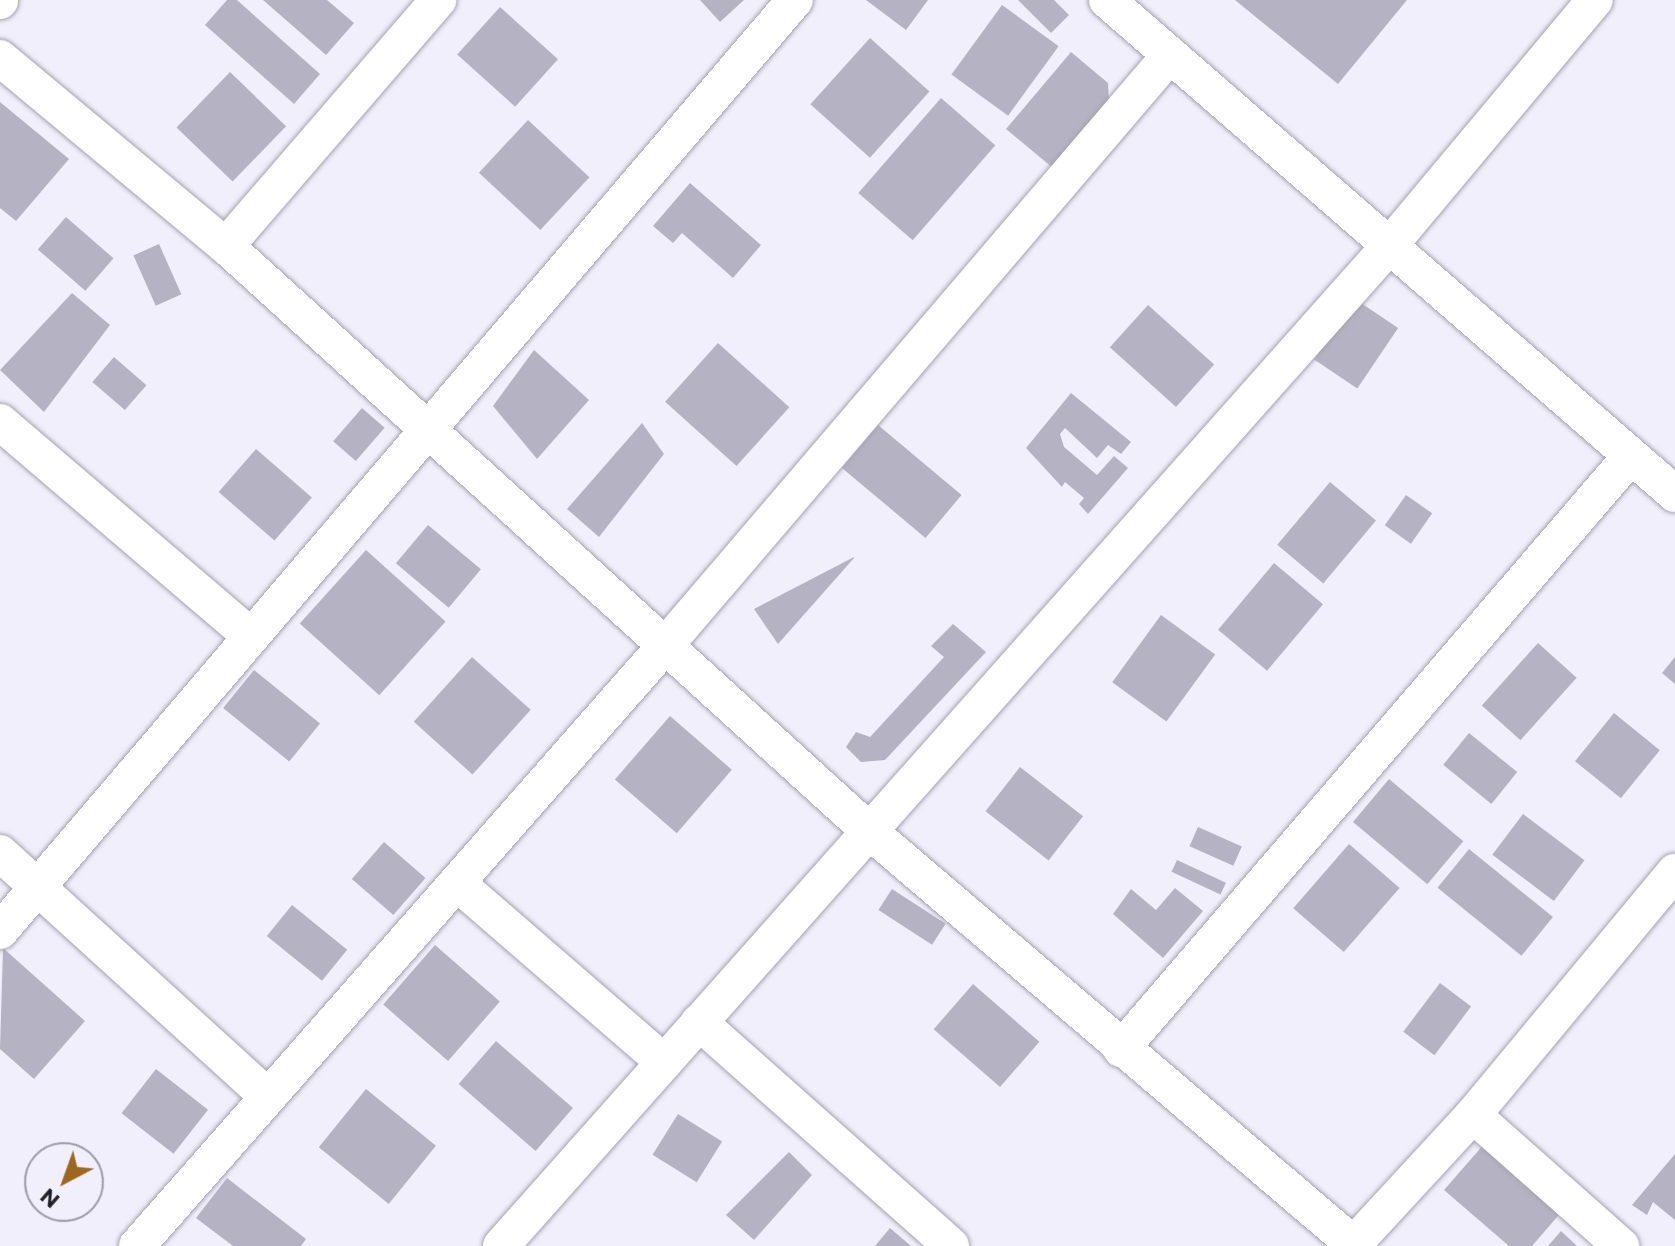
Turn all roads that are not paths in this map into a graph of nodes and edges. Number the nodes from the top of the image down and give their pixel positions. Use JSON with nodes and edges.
{"nodes":[{"id":1,"x":438,"y":0,"type":"edge"},
{"id":2,"x":795,"y":0,"type":"edge"},
{"id":3,"x":1107,"y":0,"type":"edge"},
{"id":4,"x":1595,"y":0,"type":"edge"},
{"id":5,"x":1170,"y":55,"type":"junction"},
{"id":6,"x":0,"y":58,"type":"edge"},
{"id":7,"x":1390,"y":245,"type":"junction"},
{"id":8,"x":226,"y":246,"type":"junction"},
{"id":9,"x":0,"y":422,"type":"edge"},
{"id":10,"x":429,"y":434,"type":"junction"},
{"id":11,"x":1630,"y":457,"type":"junction"},
{"id":12,"x":1675,"y":494,"type":"edge"},
{"id":13,"x":249,"y":635,"type":"junction"},
{"id":14,"x":664,"y":647,"type":"junction"},
{"id":15,"x":868,"y":830,"type":"junction"},
{"id":16,"x":0,"y":853,"type":"edge"},
{"id":17,"x":457,"y":883,"type":"junction"},
{"id":18,"x":38,"y":886,"type":"junction"},
{"id":19,"x":1669,"y":892,"type":"edge"},
{"id":20,"x":0,"y":931,"type":"edge"},
{"id":21,"x":699,"y":1022,"type":"junction"},
{"id":22,"x":1121,"y":1049,"type":"junction"},
{"id":23,"x":664,"y":1062,"type":"junction"},
{"id":24,"x":268,"y":1097,"type":"junction"},
{"id":25,"x":1473,"y":1115,"type":"junction"},
{"id":26,"x":1353,"y":1245,"type":"edge"},
{"id":27,"x":137,"y":1246,"type":"edge"},
{"id":28,"x":501,"y":1246,"type":"edge"},
{"id":29,"x":951,"y":1246,"type":"edge"},
{"id":30,"x":1621,"y":1246,"type":"edge"}],
"edges":[{"from":1,"to":8,"type":"street"},
{"from":2,"to":10,"type":"street"},
{"from":3,"to":5,"type":"street"},
{"from":4,"to":7,"type":"street"},
{"from":5,"to":7,"type":"street"},
{"from":5,"to":14,"type":"street"},
{"from":6,"to":8,"type":"street"},
{"from":7,"to":11,"type":"street"},
{"from":7,"to":15,"type":"street"},
{"from":8,"to":10,"type":"street"},
{"from":9,"to":13,"type":"street"},
{"from":10,"to":13,"type":"street"},
{"from":10,"to":14,"type":"street"},
{"from":11,"to":12,"type":"street"},
{"from":11,"to":22,"type":"street"},
{"from":13,"to":18,"type":"street"},
{"from":14,"to":15,"type":"street"},
{"from":14,"to":17,"type":"street"},
{"from":15,"to":21,"type":"street"},
{"from":15,"to":22,"type":"street"},
{"from":16,"to":18,"type":"street"},
{"from":17,"to":23,"type":"street"},
{"from":17,"to":24,"type":"street"},
{"from":18,"to":20,"type":"street"},
{"from":18,"to":24,"type":"street"},
{"from":19,"to":25,"type":"street"},
{"from":21,"to":23,"type":"street"},
{"from":21,"to":29,"type":"street"},
{"from":22,"to":26,"type":"street"},
{"from":23,"to":28,"type":"street"},
{"from":24,"to":27,"type":"street"},
{"from":25,"to":26,"type":"street"},
{"from":25,"to":30,"type":"street"}]}
